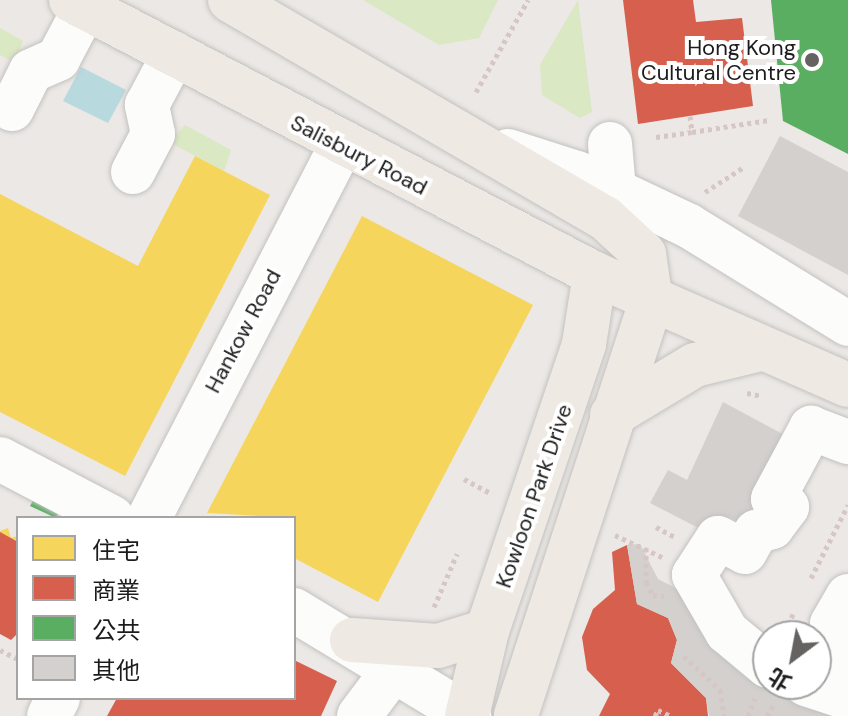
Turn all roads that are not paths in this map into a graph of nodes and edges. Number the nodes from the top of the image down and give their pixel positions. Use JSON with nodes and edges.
{"nodes":[{"id":1,"x":230,"y":0,"type":"edge"},
{"id":2,"x":78,"y":4,"type":"edge"},
{"id":3,"x":174,"y":54,"type":"junction"},
{"id":4,"x":12,"y":109,"type":"dead end"},
{"id":5,"x":456,"y":135,"type":"junction"},
{"id":6,"x":610,"y":144,"type":"dead end"},
{"id":7,"x":341,"y":146,"type":"junction"},
{"id":8,"x":133,"y":172,"type":"dead end"},
{"id":9,"x":614,"y":190,"type":"junction"},
{"id":10,"x":595,"y":274,"type":"junction"},
{"id":11,"x":651,"y":302,"type":"junction"},
{"id":12,"x":848,"y":324,"type":"edge"},
{"id":13,"x":760,"y":349,"type":"junction"},
{"id":14,"x":848,"y":385,"type":"edge"},
{"id":15,"x":612,"y":415,"type":"junction"},
{"id":16,"x":848,"y":442,"type":"edge"},
{"id":17,"x":0,"y":459,"type":"edge"},
{"id":18,"x":109,"y":516,"type":"edge"},
{"id":19,"x":150,"y":516,"type":"edge"},
{"id":20,"x":828,"y":590,"type":"edge"},
{"id":21,"x":296,"y":611,"type":"edge"},
{"id":22,"x":487,"y":631,"type":"junction"},
{"id":23,"x":352,"y":640,"type":"junction"},
{"id":24,"x":752,"y":653,"type":"edge"},
{"id":25,"x":848,"y":655,"type":"edge"},
{"id":26,"x":392,"y":672,"type":"junction"},
{"id":27,"x":359,"y":716,"type":"edge"},
{"id":28,"x":468,"y":716,"type":"edge"},
{"id":29,"x":516,"y":716,"type":"edge"}],
"edges":[{"from":1,"to":5,"type":"main road"},
{"from":2,"to":3,"type":"main road","name":"Salisbury Road"},
{"from":2,"to":4,"type":"street"},
{"from":3,"to":7,"type":"main road","name":"Salisbury Road"},
{"from":3,"to":8,"type":"street"},
{"from":5,"to":9,"type":"street"},
{"from":5,"to":11,"type":"main road"},
{"from":6,"to":9,"type":"street"},
{"from":7,"to":10,"type":"main road","name":"Salisbury Road"},
{"from":7,"to":19,"type":"street","name":"Hankow Road"},
{"from":9,"to":12,"type":"street"},
{"from":10,"to":11,"type":"main road","name":"Salisbury Road"},
{"from":10,"to":22,"type":"main road","name":"Kowloon Park Drive"},
{"from":11,"to":13,"type":"main road","name":"Salisbury Road"},
{"from":11,"to":15,"type":"main road"},
{"from":13,"to":14,"type":"main road","name":"Salisbury Road"},
{"from":13,"to":15,"type":"main road"},
{"from":15,"to":29,"type":"main road"},
{"from":16,"to":24,"type":"street"},
{"from":17,"to":18,"type":"street"},
{"from":20,"to":25,"type":"street"},
{"from":21,"to":23,"type":"street"},
{"from":22,"to":23,"type":"main road"},
{"from":22,"to":28,"type":"main road","name":"Kowloon Park Drive"},
{"from":23,"to":26,"type":"street"},
{"from":26,"to":27,"type":"street"},
{"from":26,"to":28,"type":"street"}]}
